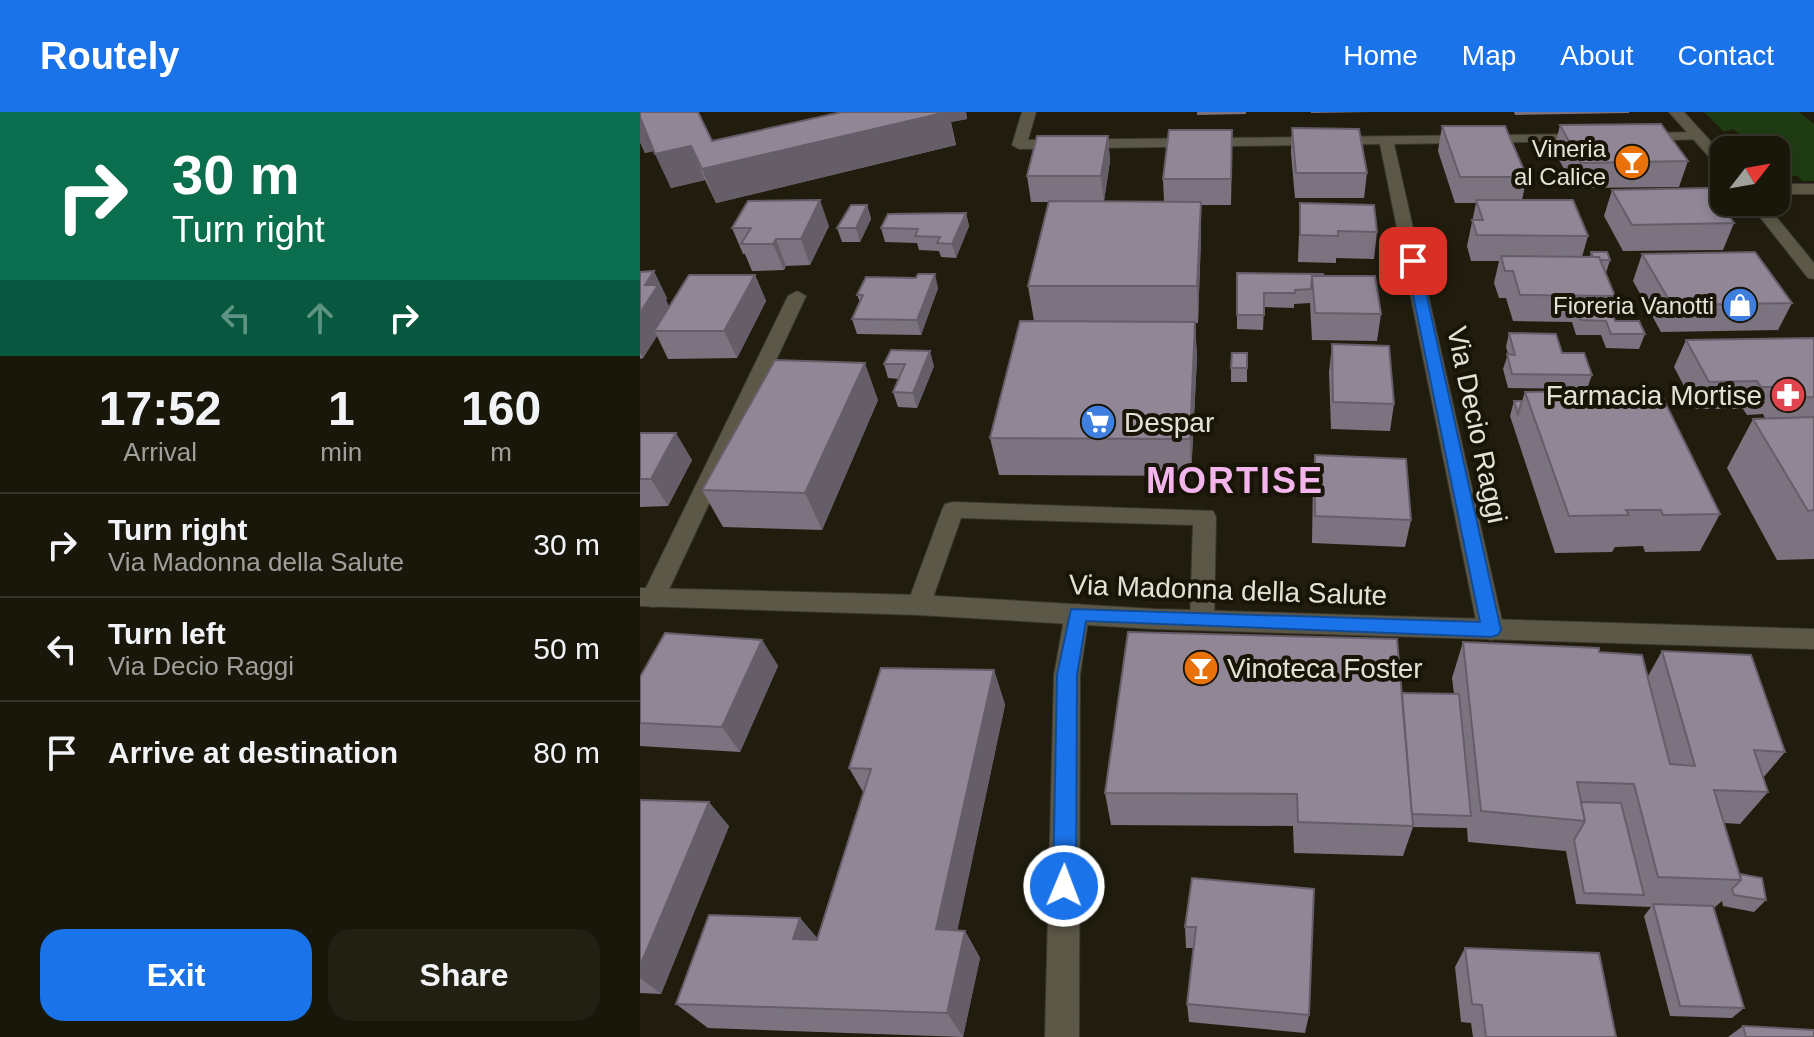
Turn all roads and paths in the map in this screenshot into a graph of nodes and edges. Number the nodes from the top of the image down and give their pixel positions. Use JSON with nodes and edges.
{"nodes":[{"id":1,"x":1029,"y":112,"type":"edge"},
{"id":2,"x":1676,"y":112,"type":"edge"},
{"id":3,"x":1698,"y":136,"type":"junction"},
{"id":4,"x":1386,"y":139,"type":"junction"},
{"id":5,"x":1710,"y":149,"type":"edge"},
{"id":6,"x":1790,"y":189,"type":"edge"},
{"id":7,"x":1814,"y":189,"type":"edge"},
{"id":8,"x":1767,"y":216,"type":"edge"},
{"id":9,"x":1814,"y":274,"type":"edge"},
{"id":10,"x":797,"y":296,"type":"dead end"},
{"id":11,"x":647,"y":598,"type":"edge"},
{"id":12,"x":919,"y":605,"type":"junction"},
{"id":13,"x":1077,"y":614,"type":"junction"},
{"id":14,"x":1202,"y":620,"type":"junction"},
{"id":15,"x":1491,"y":630,"type":"junction"},
{"id":16,"x":1814,"y":639,"type":"edge"},
{"id":17,"x":1062,"y":1037,"type":"edge"}],
"edges":[{"from":1,"to":4,"type":"street"},
{"from":2,"to":3,"type":"street"},
{"from":3,"to":4,"type":"street"},
{"from":3,"to":5,"type":"street"},
{"from":4,"to":15,"type":"street","name":"Via Decio Raggi"},
{"from":6,"to":7,"type":"street"},
{"from":8,"to":9,"type":"street"},
{"from":10,"to":11,"type":"street"},
{"from":11,"to":12,"type":"street","name":"Via Madonna della Salute"},
{"from":12,"to":13,"type":"street","name":"Via Madonna della Salute"},
{"from":12,"to":14,"type":"street"},
{"from":13,"to":14,"type":"street","name":"Via Madonna della Salute"},
{"from":13,"to":17,"type":"street"},
{"from":14,"to":15,"type":"street","name":"Via Madonna della Salute"},
{"from":15,"to":16,"type":"street","name":"Via Madonna della Salute"}]}
